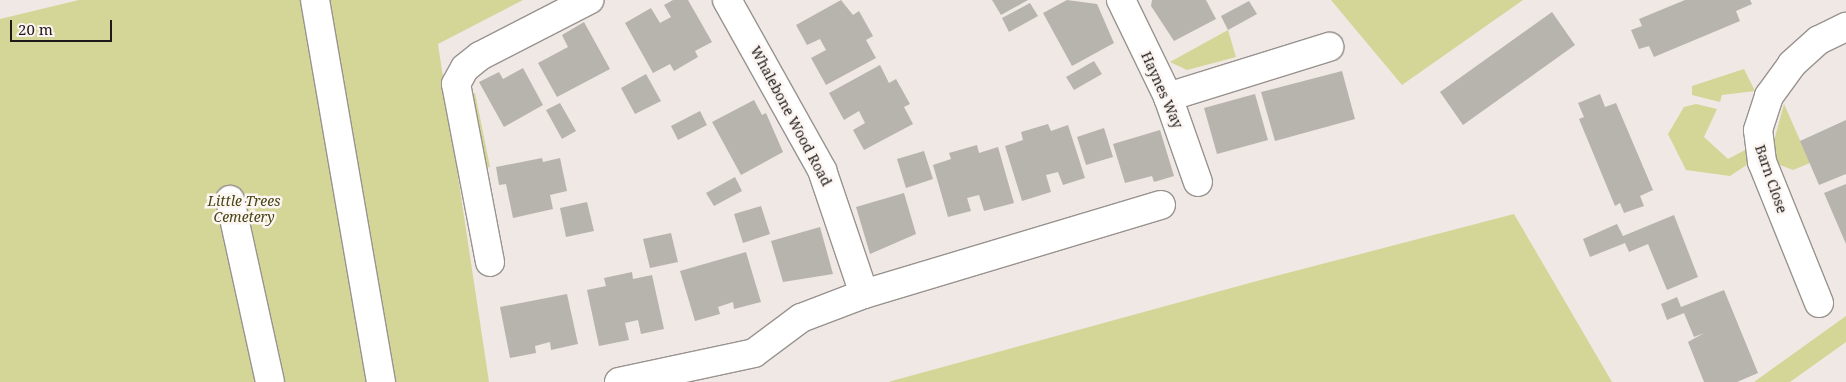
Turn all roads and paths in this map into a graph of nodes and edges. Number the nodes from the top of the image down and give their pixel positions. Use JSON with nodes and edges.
{"nodes":[{"id":1,"x":315,"y":0,"type":"edge"},
{"id":2,"x":589,"y":0,"type":"edge"},
{"id":3,"x":727,"y":0,"type":"edge"},
{"id":4,"x":1121,"y":0,"type":"edge"},
{"id":5,"x":1846,"y":27,"type":"edge"},
{"id":6,"x":1329,"y":47,"type":"dead end"},
{"id":7,"x":1168,"y":97,"type":"junction"},
{"id":8,"x":1198,"y":182,"type":"dead end"},
{"id":9,"x":230,"y":200,"type":"dead end"},
{"id":10,"x":1160,"y":205,"type":"dead end"},
{"id":11,"x":490,"y":262,"type":"dead end"},
{"id":12,"x":864,"y":294,"type":"junction"},
{"id":13,"x":1819,"y":303,"type":"dead end"},
{"id":14,"x":270,"y":382,"type":"edge"},
{"id":15,"x":381,"y":382,"type":"edge"},
{"id":16,"x":619,"y":382,"type":"edge"}],
"edges":[{"from":1,"to":15,"type":"street"},
{"from":2,"to":11,"type":"street"},
{"from":3,"to":12,"type":"street","name":"Whalebone Wood Road"},
{"from":4,"to":7,"type":"street","name":"Haynes Way"},
{"from":5,"to":13,"type":"street","name":"Barn Close"},
{"from":6,"to":7,"type":"street"},
{"from":7,"to":8,"type":"street","name":"Haynes Way"},
{"from":9,"to":14,"type":"street"},
{"from":10,"to":12,"type":"street"},
{"from":12,"to":16,"type":"street"}]}
